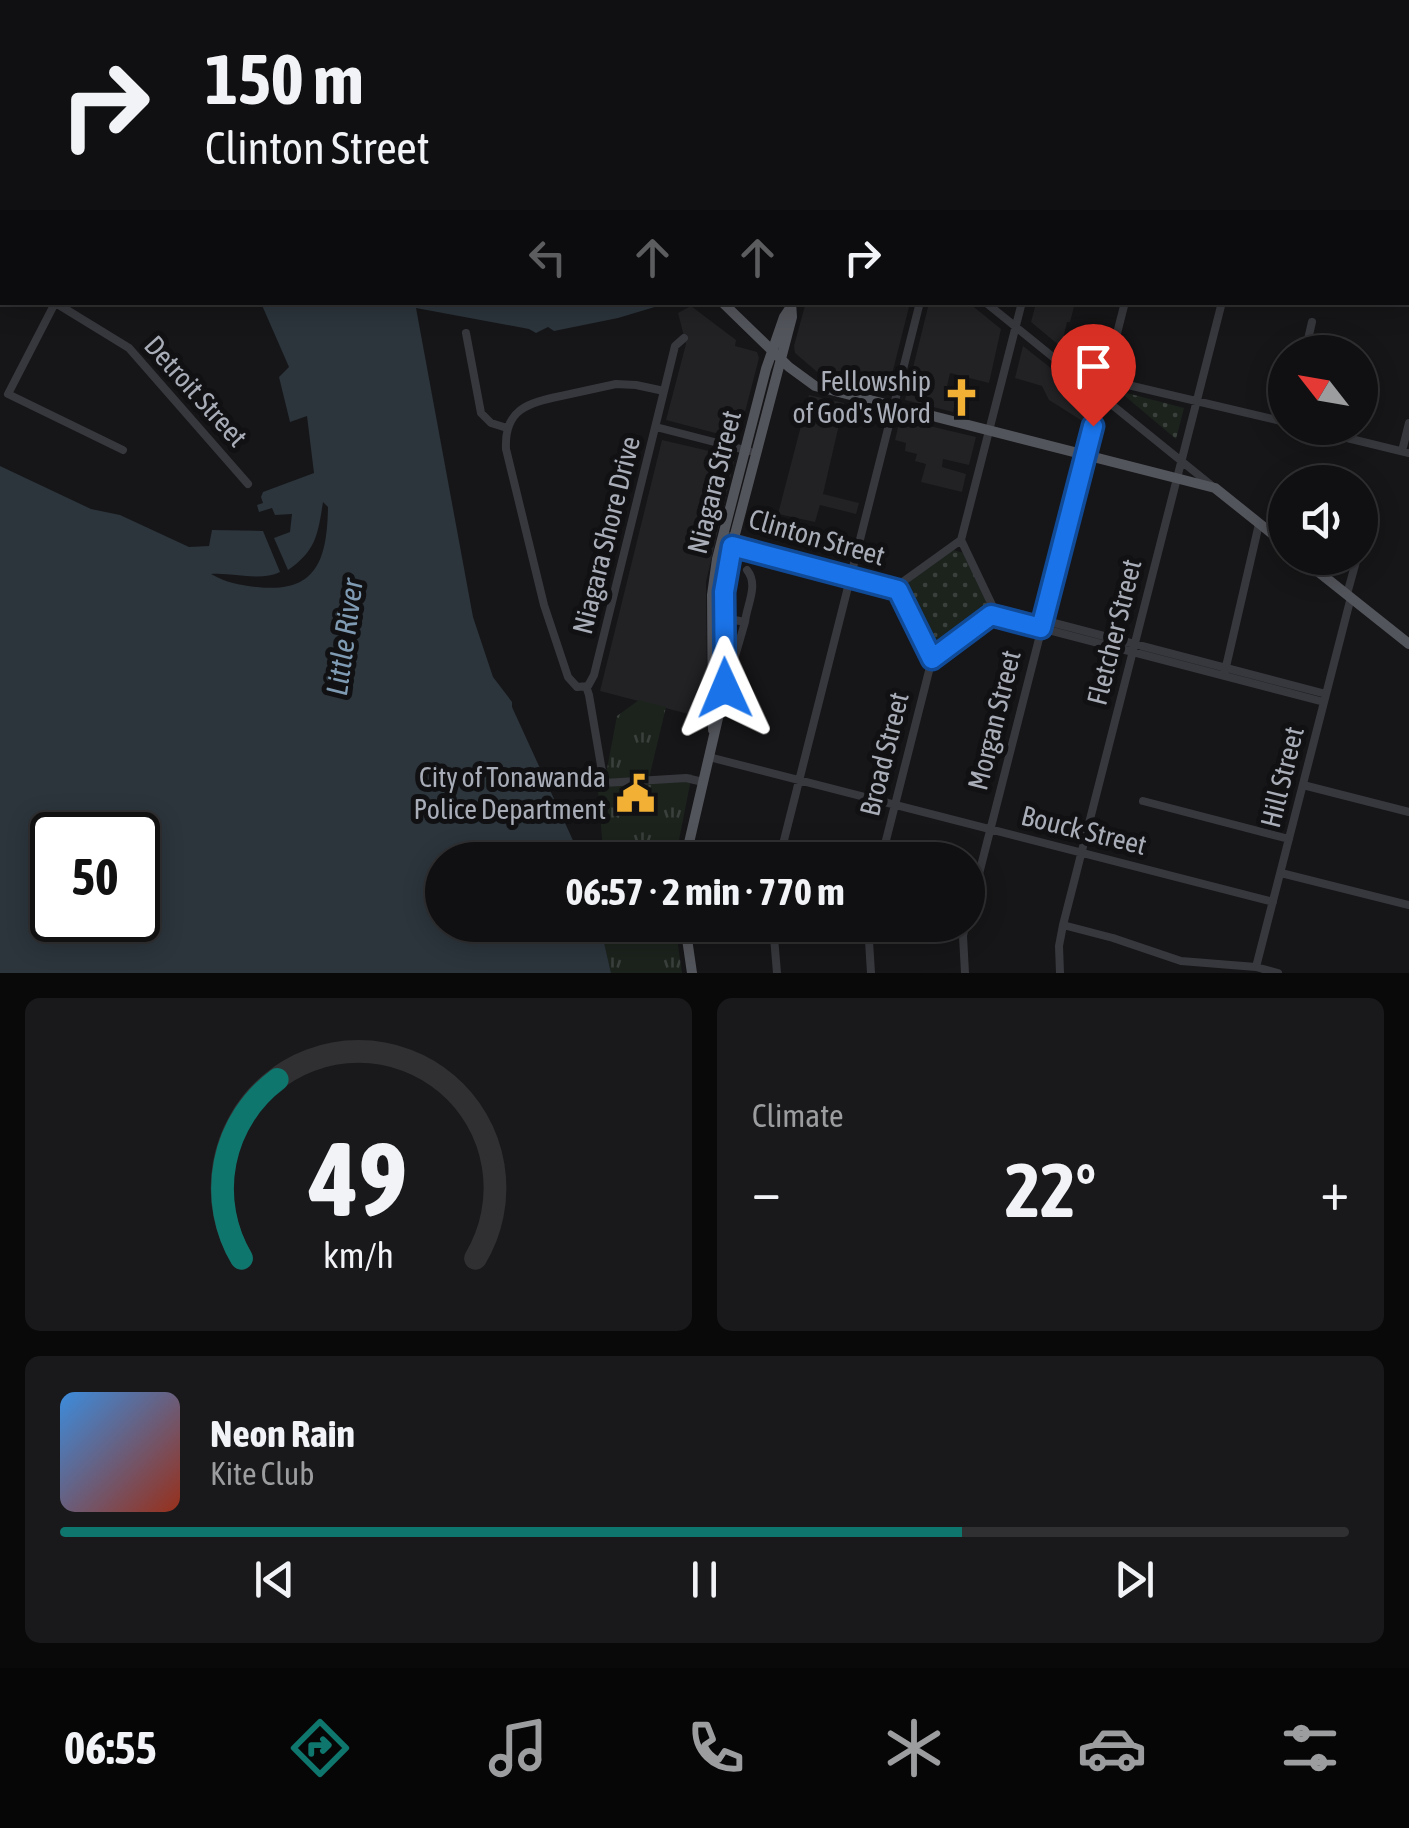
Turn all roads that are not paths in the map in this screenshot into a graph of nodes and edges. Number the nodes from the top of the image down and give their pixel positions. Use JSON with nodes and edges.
{"nodes":[{"id":1,"x":54,"y":305,"type":"edge"},
{"id":2,"x":58,"y":305,"type":"edge"},
{"id":3,"x":725,"y":305,"type":"edge"},
{"id":4,"x":791,"y":305,"type":"edge"},
{"id":5,"x":919,"y":305,"type":"edge"},
{"id":6,"x":989,"y":305,"type":"edge"},
{"id":7,"x":1021,"y":305,"type":"edge"},
{"id":8,"x":1123,"y":305,"type":"edge"},
{"id":9,"x":1221,"y":305,"type":"edge"},
{"id":10,"x":1312,"y":322,"type":"dead end"},
{"id":11,"x":1016,"y":327,"type":"junction"},
{"id":12,"x":466,"y":333,"type":"dead end"},
{"id":13,"x":1309,"y":335,"type":"edge"},
{"id":14,"x":684,"y":338,"type":"dead end"},
{"id":15,"x":777,"y":355,"type":"junction"},
{"id":16,"x":1072,"y":372,"type":"junction"},
{"id":17,"x":1105,"y":379,"type":"junction"},
{"id":18,"x":664,"y":392,"type":"junction"},
{"id":19,"x":1101,"y":395,"type":"junction"},
{"id":20,"x":1196,"y":400,"type":"junction"},
{"id":21,"x":894,"y":406,"type":"junction"},
{"id":22,"x":1268,"y":418,"type":"edge"},
{"id":23,"x":1409,"y":422,"type":"edge"},
{"id":24,"x":656,"y":427,"type":"junction"},
{"id":25,"x":507,"y":428,"type":"junction"},
{"id":26,"x":989,"y":431,"type":"junction"},
{"id":27,"x":1377,"y":445,"type":"edge"},
{"id":28,"x":123,"y":450,"type":"dead end"},
{"id":29,"x":751,"y":451,"type":"junction"},
{"id":30,"x":1406,"y":452,"type":"edge"},
{"id":31,"x":1086,"y":455,"type":"junction"},
{"id":32,"x":1181,"y":460,"type":"junction"},
{"id":33,"x":1176,"y":478,"type":"junction"},
{"id":34,"x":248,"y":484,"type":"dead end"},
{"id":35,"x":1215,"y":488,"type":"junction"},
{"id":36,"x":1259,"y":524,"type":"junction"},
{"id":37,"x":1268,"y":531,"type":"edge"},
{"id":38,"x":727,"y":540,"type":"junction"},
{"id":39,"x":961,"y":540,"type":"junction"},
{"id":40,"x":748,"y":570,"type":"dead end"},
{"id":41,"x":851,"y":575,"type":"junction"},
{"id":42,"x":1322,"y":575,"type":"edge"},
{"id":43,"x":1353,"y":575,"type":"edge"},
{"id":44,"x":898,"y":587,"type":"junction"},
{"id":45,"x":1349,"y":596,"type":"junction"},
{"id":46,"x":992,"y":611,"type":"junction"},
{"id":47,"x":724,"y":618,"type":"junction"},
{"id":48,"x":745,"y":622,"type":"junction"},
{"id":49,"x":1042,"y":624,"type":"junction"},
{"id":50,"x":1409,"y":644,"type":"edge"},
{"id":51,"x":1134,"y":648,"type":"junction"},
{"id":52,"x":932,"y":659,"type":"junction"},
{"id":53,"x":1225,"y":672,"type":"junction"},
{"id":54,"x":586,"y":686,"type":"junction"},
{"id":55,"x":725,"y":688,"type":"junction"},
{"id":56,"x":1325,"y":698,"type":"junction"},
{"id":57,"x":714,"y":734,"type":"junction"},
{"id":58,"x":709,"y":757,"type":"junction"},
{"id":59,"x":799,"y":780,"type":"junction"},
{"id":60,"x":703,"y":782,"type":"junction"},
{"id":61,"x":1303,"y":785,"type":"junction"},
{"id":62,"x":1143,"y":801,"type":"dead end"},
{"id":63,"x":895,"y":804,"type":"junction"},
{"id":64,"x":1409,"y":812,"type":"edge"},
{"id":65,"x":990,"y":829,"type":"junction"},
{"id":66,"x":1290,"y":838,"type":"junction"},
{"id":67,"x":689,"y":842,"type":"edge"},
{"id":68,"x":784,"y":842,"type":"edge"},
{"id":69,"x":886,"y":842,"type":"edge"},
{"id":70,"x":985,"y":849,"type":"edge"},
{"id":71,"x":1082,"y":853,"type":"junction"},
{"id":72,"x":1281,"y":872,"type":"junction"},
{"id":73,"x":1273,"y":902,"type":"junction"},
{"id":74,"x":1409,"y":905,"type":"edge"},
{"id":75,"x":1063,"y":925,"type":"junction"},
{"id":76,"x":687,"y":942,"type":"edge"},
{"id":77,"x":774,"y":942,"type":"edge"},
{"id":78,"x":869,"y":942,"type":"edge"},
{"id":79,"x":962,"y":942,"type":"edge"},
{"id":80,"x":1256,"y":968,"type":"junction"},
{"id":81,"x":692,"y":973,"type":"edge"},
{"id":82,"x":776,"y":973,"type":"edge"},
{"id":83,"x":870,"y":973,"type":"edge"},
{"id":84,"x":965,"y":973,"type":"edge"},
{"id":85,"x":1060,"y":973,"type":"edge"},
{"id":86,"x":1278,"y":973,"type":"edge"}],
"edges":[{"from":1,"to":28,"type":"street"},
{"from":2,"to":34,"type":"street","name":"Detroit Street"},
{"from":3,"to":15,"type":"main road"},
{"from":4,"to":15,"type":"main road","name":"Niagara Street"},
{"from":5,"to":21,"type":"street"},
{"from":6,"to":11,"type":"street"},
{"from":7,"to":11,"type":"street"},
{"from":8,"to":17,"type":"street","name":"Morgan Street"},
{"from":9,"to":20,"type":"street","name":"Fletcher Street"},
{"from":10,"to":13,"type":"street"},
{"from":11,"to":16,"type":"street"},
{"from":11,"to":26,"type":"street"},
{"from":12,"to":25,"type":"street"},
{"from":14,"to":18,"type":"street","name":"Niagara Shore Drive"},
{"from":15,"to":21,"type":"main road"},
{"from":15,"to":29,"type":"main road","name":"Niagara Street"},
{"from":16,"to":17,"type":"street"},
{"from":16,"to":19,"type":"street"},
{"from":17,"to":19,"type":"street","name":"Morgan Street"},
{"from":17,"to":20,"type":"street"},
{"from":18,"to":24,"type":"street","name":"Niagara Shore Drive"},
{"from":18,"to":25,"type":"street"},
{"from":19,"to":31,"type":"street","name":"Morgan Street"},
{"from":19,"to":32,"type":"street"},
{"from":20,"to":22,"type":"street"},
{"from":20,"to":32,"type":"street","name":"Fletcher Street"},
{"from":21,"to":26,"type":"main road"},
{"from":21,"to":41,"type":"street"},
{"from":23,"to":30,"type":"street"},
{"from":24,"to":29,"type":"street"},
{"from":24,"to":54,"type":"street","name":"Niagara Shore Drive"},
{"from":25,"to":54,"type":"street","name":"Niagara Shore Drive"},
{"from":26,"to":31,"type":"main road"},
{"from":26,"to":39,"type":"street"},
{"from":27,"to":30,"type":"street"},
{"from":29,"to":38,"type":"main road","name":"Niagara Street"},
{"from":31,"to":33,"type":"main road"},
{"from":31,"to":49,"type":"street","name":"Morgan Street"},
{"from":32,"to":33,"type":"street","name":"Fletcher Street"},
{"from":32,"to":35,"type":"street"},
{"from":33,"to":35,"type":"main road"},
{"from":33,"to":51,"type":"street","name":"Fletcher Street"},
{"from":35,"to":36,"type":"main road"},
{"from":36,"to":37,"type":"main road"},
{"from":36,"to":53,"type":"street"},
{"from":38,"to":41,"type":"street","name":"Clinton Street"},
{"from":38,"to":47,"type":"main road","name":"Niagara Street"},
{"from":38,"to":57,"type":"main road","name":"Niagara Street"},
{"from":39,"to":44,"type":"street"},
{"from":39,"to":46,"type":"street"},
{"from":40,"to":48,"type":"street","name":"Niagara Street"},
{"from":41,"to":44,"type":"street","name":"Clinton Street"},
{"from":41,"to":59,"type":"street"},
{"from":42,"to":45,"type":"main road"},
{"from":43,"to":45,"type":"street","name":"Hill Street"},
{"from":44,"to":52,"type":"street"},
{"from":45,"to":50,"type":"main road"},
{"from":45,"to":56,"type":"street","name":"Hill Street"},
{"from":46,"to":49,"type":"street"},
{"from":46,"to":52,"type":"street"},
{"from":47,"to":48,"type":"street"},
{"from":47,"to":55,"type":"main road","name":"Niagara Street"},
{"from":48,"to":55,"type":"street","name":"Niagara Street"},
{"from":49,"to":51,"type":"street"},
{"from":49,"to":65,"type":"street","name":"Morgan Street"},
{"from":51,"to":53,"type":"street"},
{"from":51,"to":71,"type":"street","name":"Fletcher Street"},
{"from":52,"to":63,"type":"street","name":"Broad Street"},
{"from":53,"to":56,"type":"street"},
{"from":54,"to":60,"type":"street","name":"Niagara Shore Drive"},
{"from":55,"to":57,"type":"main road","name":"Niagara Street"},
{"from":56,"to":61,"type":"street","name":"Hill Street"},
{"from":57,"to":58,"type":"main road","name":"Niagara Street"},
{"from":58,"to":59,"type":"street","name":"Bouck Street"},
{"from":58,"to":60,"type":"main road","name":"Niagara Street"},
{"from":59,"to":63,"type":"street","name":"Bouck Street"},
{"from":59,"to":68,"type":"street"},
{"from":60,"to":67,"type":"main road","name":"Niagara Street"},
{"from":61,"to":64,"type":"street"},
{"from":61,"to":66,"type":"street","name":"Hill Street"},
{"from":62,"to":66,"type":"street"},
{"from":63,"to":65,"type":"street","name":"Bouck Street"},
{"from":63,"to":69,"type":"street","name":"Broad Street"},
{"from":65,"to":70,"type":"street","name":"Morgan Street"},
{"from":65,"to":71,"type":"street","name":"Bouck Street"},
{"from":66,"to":72,"type":"street","name":"Hill Street"},
{"from":71,"to":73,"type":"street","name":"Bouck Street"},
{"from":71,"to":75,"type":"street","name":"Fletcher Street"},
{"from":72,"to":73,"type":"street","name":"Hill Street"},
{"from":72,"to":74,"type":"street"},
{"from":73,"to":80,"type":"street","name":"Hill Street"},
{"from":75,"to":80,"type":"street"},
{"from":75,"to":85,"type":"street","name":"Fletcher Street"},
{"from":76,"to":81,"type":"main road"},
{"from":77,"to":82,"type":"street"},
{"from":78,"to":83,"type":"street"},
{"from":79,"to":84,"type":"street"},
{"from":80,"to":86,"type":"street"}]}
